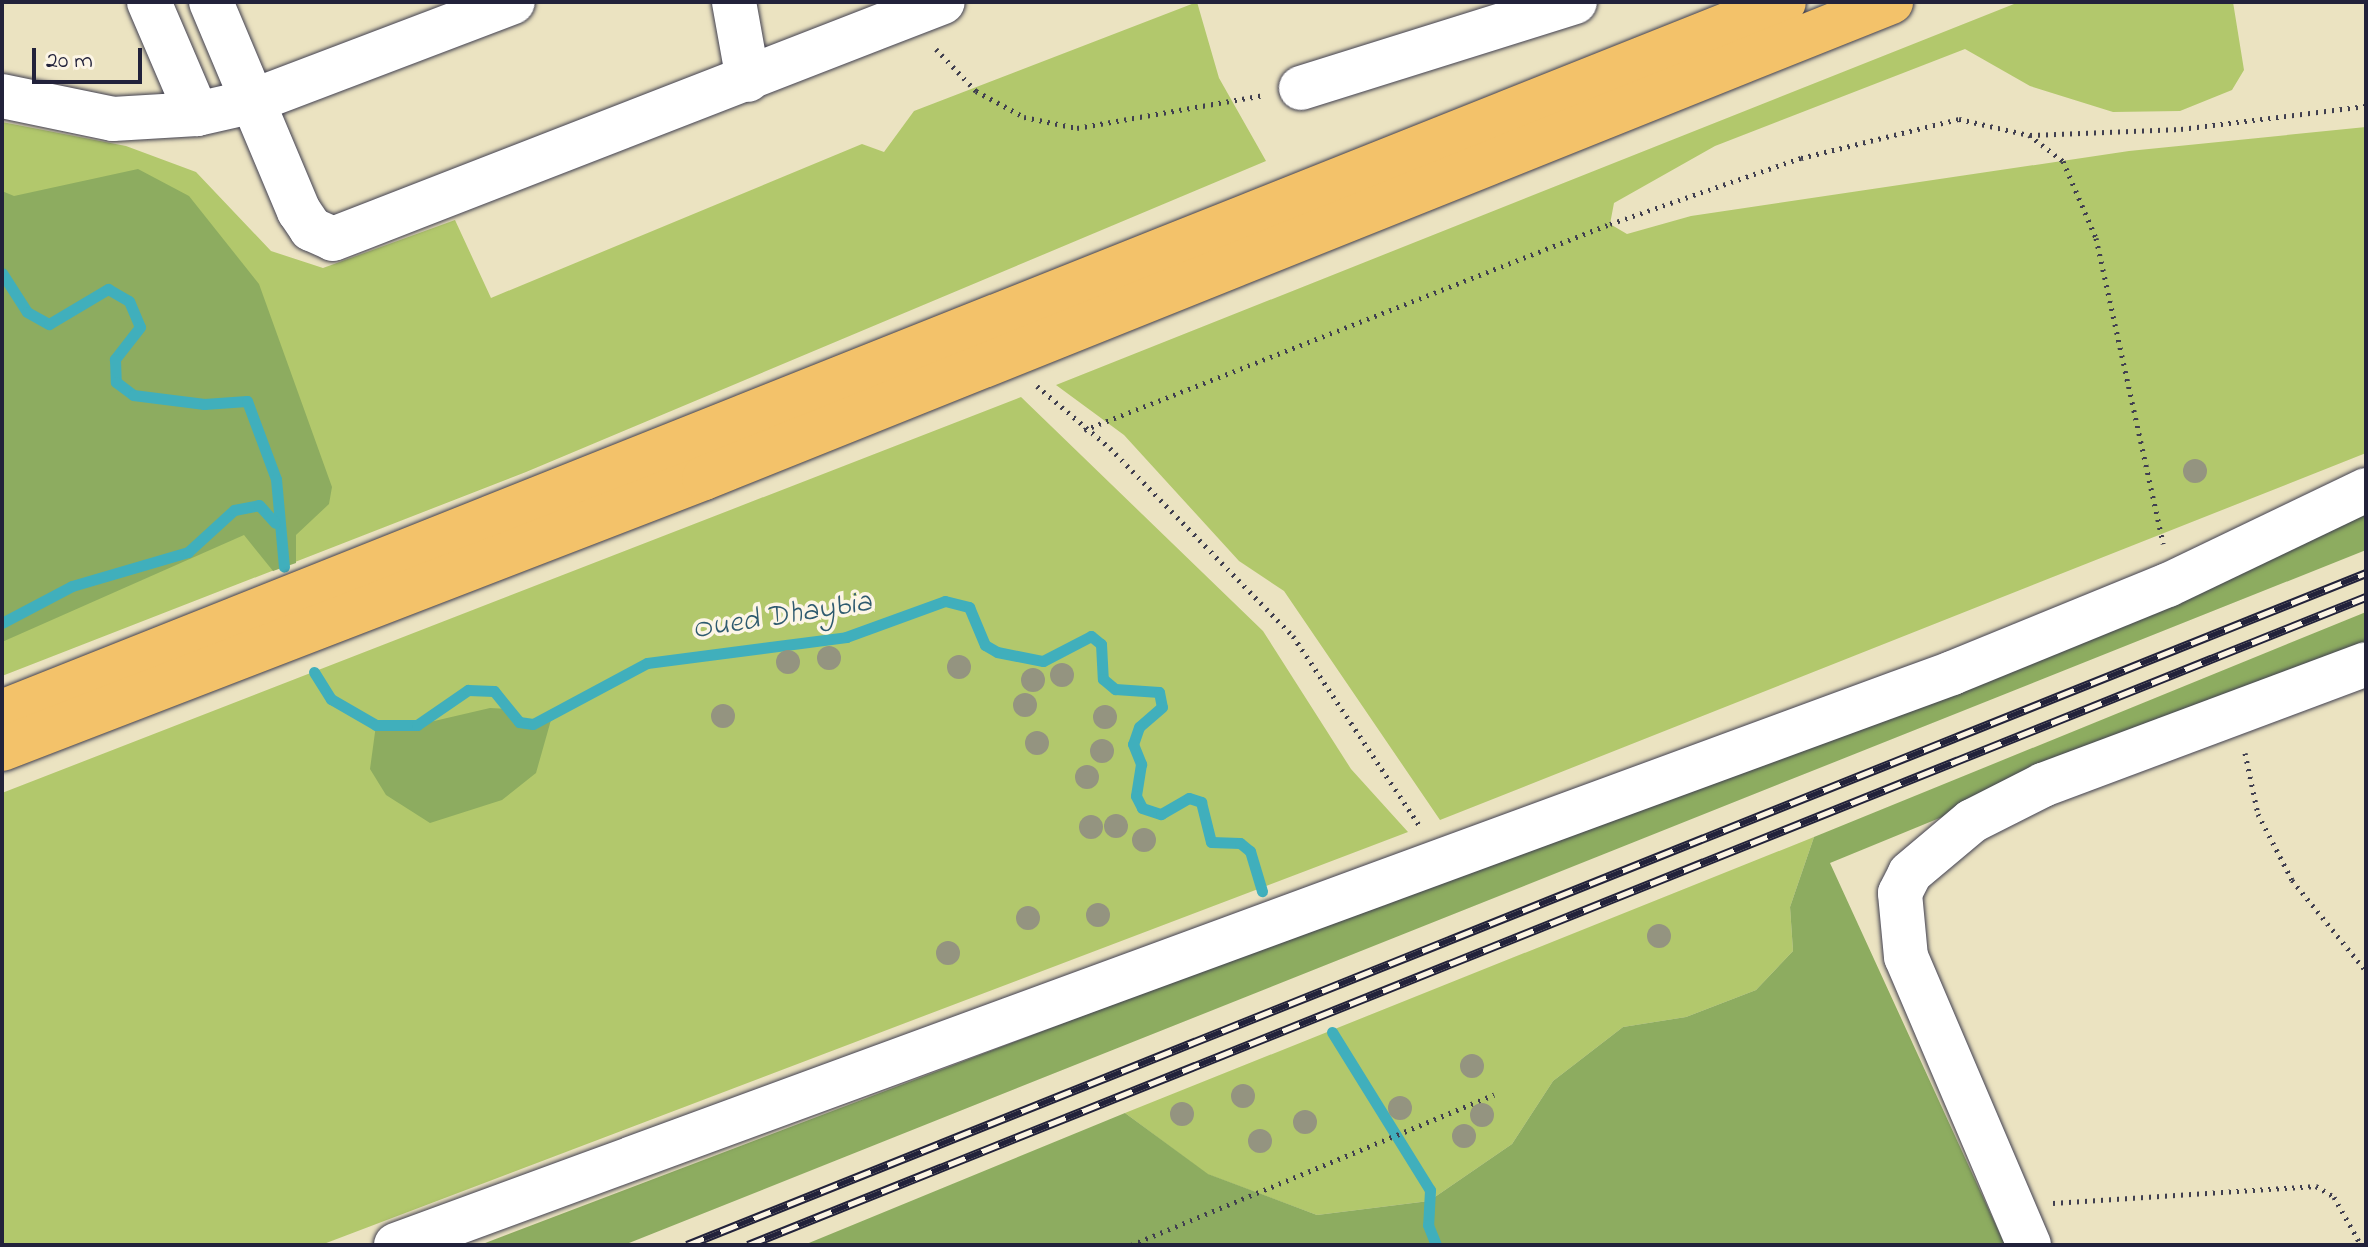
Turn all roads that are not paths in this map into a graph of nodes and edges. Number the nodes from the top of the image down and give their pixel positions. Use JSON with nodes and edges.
{"nodes":[{"id":1,"x":149,"y":2,"type":"edge"},
{"id":2,"x":211,"y":2,"type":"edge"},
{"id":3,"x":513,"y":2,"type":"edge"},
{"id":4,"x":734,"y":2,"type":"edge"},
{"id":5,"x":1784,"y":2,"type":"edge"},
{"id":6,"x":1891,"y":2,"type":"edge"},
{"id":7,"x":1567,"y":3,"type":"edge"},
{"id":8,"x":926,"y":5,"type":"edge"},
{"id":9,"x":455,"y":12,"type":"edge"},
{"id":10,"x":748,"y":80,"type":"junction"},
{"id":11,"x":1301,"y":88,"type":"road end"},
{"id":12,"x":2,"y":96,"type":"edge"},
{"id":13,"x":250,"y":102,"type":"junction"},
{"id":14,"x":197,"y":114,"type":"junction"},
{"id":15,"x":2366,"y":490,"type":"edge"},
{"id":16,"x":2366,"y":664,"type":"edge"},
{"id":17,"x":2,"y":712,"type":"edge"},
{"id":18,"x":2,"y":749,"type":"edge"},
{"id":19,"x":396,"y":1245,"type":"edge"},
{"id":20,"x":2029,"y":1245,"type":"edge"}],
"edges":[{"from":1,"to":14,"type":"street"},
{"from":2,"to":13,"type":"street"},
{"from":3,"to":9,"type":"street"},
{"from":4,"to":10,"type":"street"},
{"from":5,"to":17,"type":"main road"},
{"from":6,"to":18,"type":"main road"},
{"from":7,"to":11,"type":"street"},
{"from":8,"to":10,"type":"street"},
{"from":9,"to":13,"type":"street"},
{"from":10,"to":13,"type":"street"},
{"from":12,"to":14,"type":"street"},
{"from":13,"to":14,"type":"street"},
{"from":15,"to":19,"type":"street"},
{"from":16,"to":20,"type":"street"}]}
